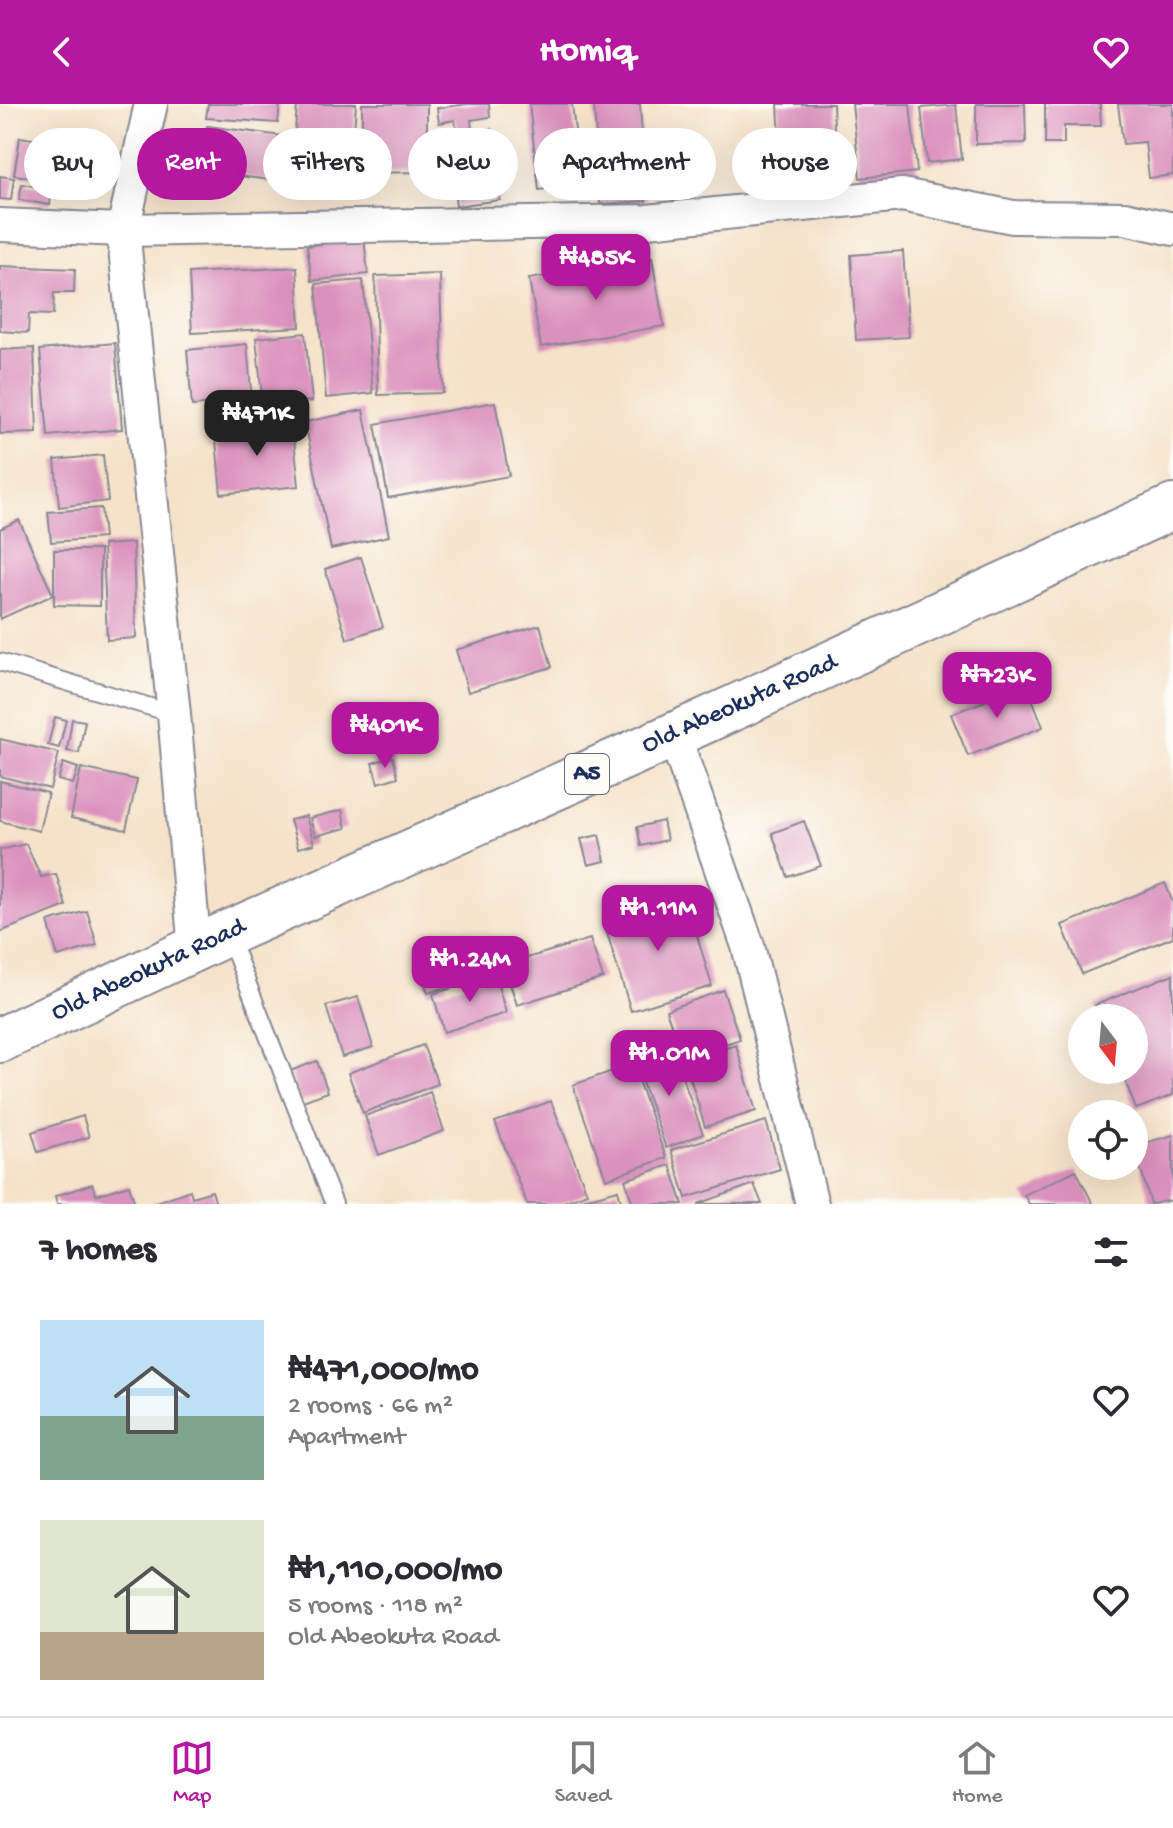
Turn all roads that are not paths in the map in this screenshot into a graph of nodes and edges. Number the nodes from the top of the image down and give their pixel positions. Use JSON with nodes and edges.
{"nodes":[{"id":1,"x":151,"y":104,"type":"edge"},
{"id":2,"x":0,"y":225,"type":"edge"},
{"id":3,"x":1173,"y":229,"type":"edge"},
{"id":4,"x":123,"y":230,"type":"junction"},
{"id":5,"x":1173,"y":507,"type":"edge"},
{"id":6,"x":0,"y":662,"type":"edge"},
{"id":7,"x":174,"y":714,"type":"junction"},
{"id":8,"x":674,"y":735,"type":"junction"},
{"id":9,"x":211,"y":941,"type":"junction"},
{"id":10,"x":0,"y":1040,"type":"edge"},
{"id":11,"x":334,"y":1204,"type":"edge"},
{"id":12,"x":812,"y":1204,"type":"edge"}],
"edges":[{"from":1,"to":4,"type":"street"},
{"from":2,"to":4,"type":"street"},
{"from":3,"to":4,"type":"street"},
{"from":4,"to":7,"type":"street"},
{"from":5,"to":8,"type":"highway","name":"Old Abeokuta Road","number":"A5"},
{"from":6,"to":7,"type":"lane"},
{"from":7,"to":9,"type":"street"},
{"from":8,"to":9,"type":"highway","name":"Old Abeokuta Road","number":"A5"},
{"from":8,"to":12,"type":"street"},
{"from":9,"to":10,"type":"highway","name":"Old Abeokuta Road","number":"A5"},
{"from":9,"to":11,"type":"lane"}]}
